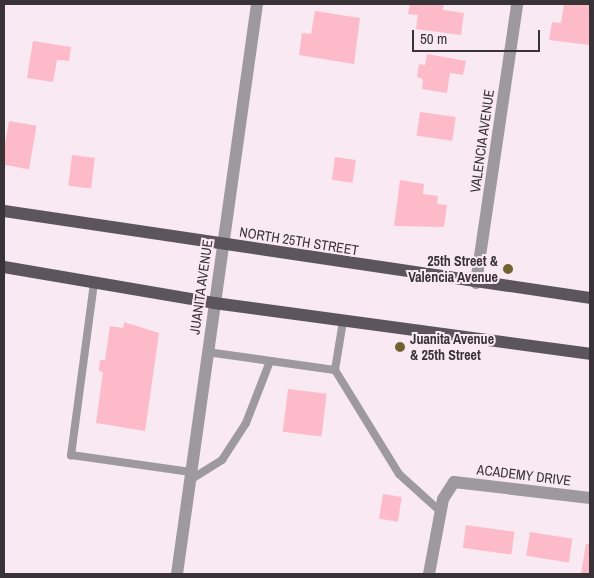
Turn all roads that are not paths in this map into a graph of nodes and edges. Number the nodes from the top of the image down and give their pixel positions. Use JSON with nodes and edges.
{"nodes":[{"id":1,"x":257,"y":4,"type":"edge"},
{"id":2,"x":517,"y":4,"type":"edge"},
{"id":3,"x":4,"y":211,"type":"edge"},
{"id":4,"x":222,"y":244,"type":"junction"},
{"id":5,"x":4,"y":268,"type":"edge"},
{"id":6,"x":94,"y":282,"type":"junction"},
{"id":7,"x":476,"y":283,"type":"junction"},
{"id":8,"x":590,"y":298,"type":"edge"},
{"id":9,"x":214,"y":303,"type":"junction"},
{"id":10,"x":343,"y":321,"type":"junction"},
{"id":11,"x":207,"y":352,"type":"junction"},
{"id":12,"x":590,"y":354,"type":"edge"},
{"id":13,"x":270,"y":361,"type":"junction"},
{"id":14,"x":335,"y":370,"type":"junction"},
{"id":15,"x":191,"y":476,"type":"junction"},
{"id":16,"x":590,"y":498,"type":"edge"},
{"id":17,"x":440,"y":511,"type":"junction"},
{"id":18,"x":177,"y":574,"type":"edge"},
{"id":19,"x":429,"y":574,"type":"edge"}],
"edges":[{"from":1,"to":4,"type":"street","name":"JUANITA AVENUE"},
{"from":2,"to":7,"type":"street","name":"VALENCIA AVENUE"},
{"from":3,"to":4,"type":"main road","name":"NORTH 25TH STREET"},
{"from":4,"to":7,"type":"main road","name":"NORTH 25TH STREET"},
{"from":4,"to":9,"type":"street","name":"JUANITA AVENUE"},
{"from":5,"to":6,"type":"main road"},
{"from":6,"to":9,"type":"main road"},
{"from":6,"to":15,"type":"lane"},
{"from":7,"to":8,"type":"main road","name":"NORTH 25TH STREET"},
{"from":9,"to":10,"type":"main road"},
{"from":9,"to":11,"type":"street","name":"JUANITA AVENUE"},
{"from":10,"to":12,"type":"main road"},
{"from":10,"to":14,"type":"lane"},
{"from":11,"to":13,"type":"lane"},
{"from":11,"to":15,"type":"street","name":"JUANITA AVENUE"},
{"from":13,"to":14,"type":"lane"},
{"from":13,"to":15,"type":"lane"},
{"from":14,"to":17,"type":"lane"},
{"from":15,"to":18,"type":"street","name":"JUANITA AVENUE"},
{"from":16,"to":17,"type":"street","name":"ACADEMY DRIVE"},
{"from":17,"to":19,"type":"street"}]}
